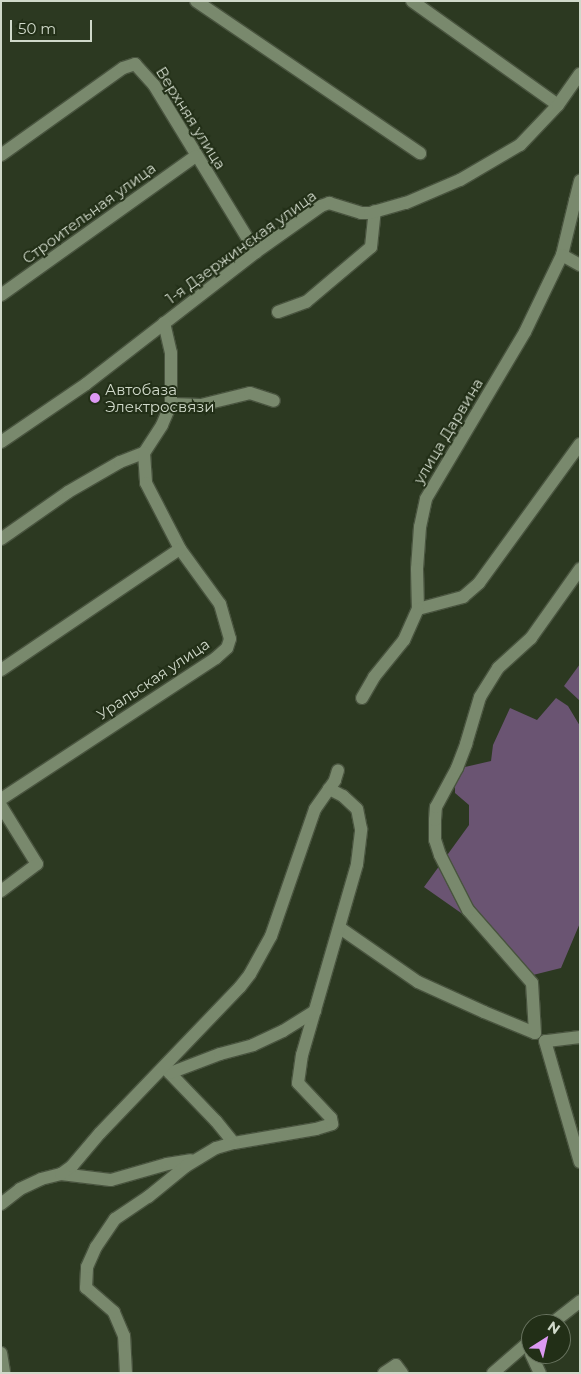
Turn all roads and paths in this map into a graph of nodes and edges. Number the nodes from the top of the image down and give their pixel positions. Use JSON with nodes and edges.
{"nodes":[{"id":1,"x":196,"y":1,"type":"edge"},
{"id":2,"x":412,"y":1,"type":"edge"},
{"id":3,"x":580,"y":74,"type":"edge"},
{"id":4,"x":558,"y":105,"type":"junction"},
{"id":5,"x":420,"y":153,"type":"dead end"},
{"id":6,"x":1,"y":156,"type":"edge"},
{"id":7,"x":196,"y":156,"type":"junction"},
{"id":8,"x":580,"y":181,"type":"edge"},
{"id":9,"x":577,"y":201,"type":"edge"},
{"id":10,"x":375,"y":211,"type":"junction"},
{"id":11,"x":256,"y":252,"type":"junction"},
{"id":12,"x":562,"y":255,"type":"junction"},
{"id":13,"x":580,"y":265,"type":"edge"},
{"id":14,"x":1,"y":295,"type":"edge"},
{"id":15,"x":278,"y":312,"type":"dead end"},
{"id":16,"x":164,"y":323,"type":"junction"},
{"id":17,"x":274,"y":401,"type":"dead end"},
{"id":18,"x":171,"y":404,"type":"junction"},
{"id":19,"x":1,"y":442,"type":"edge"},
{"id":20,"x":580,"y":444,"type":"edge"},
{"id":21,"x":144,"y":453,"type":"junction"},
{"id":22,"x":1,"y":539,"type":"edge"},
{"id":23,"x":180,"y":549,"type":"junction"},
{"id":24,"x":580,"y":569,"type":"edge"},
{"id":25,"x":418,"y":609,"type":"junction"},
{"id":26,"x":1,"y":670,"type":"edge"},
{"id":27,"x":362,"y":698,"type":"dead end"},
{"id":28,"x":338,"y":770,"type":"dead end"},
{"id":29,"x":329,"y":790,"type":"junction"},
{"id":30,"x":1,"y":799,"type":"edge"},
{"id":31,"x":1,"y":806,"type":"edge"},
{"id":32,"x":1,"y":892,"type":"edge"},
{"id":33,"x":340,"y":928,"type":"junction"},
{"id":34,"x":315,"y":1011,"type":"junction"},
{"id":35,"x":540,"y":1037,"type":"junction"},
{"id":36,"x":580,"y":1037,"type":"edge"},
{"id":37,"x":167,"y":1070,"type":"junction"},
{"id":38,"x":234,"y":1143,"type":"junction"},
{"id":39,"x":196,"y":1160,"type":"junction"},
{"id":40,"x":580,"y":1162,"type":"edge"},
{"id":41,"x":61,"y":1174,"type":"junction"},
{"id":42,"x":1,"y":1204,"type":"edge"},
{"id":43,"x":580,"y":1301,"type":"edge"},
{"id":44,"x":564,"y":1314,"type":"edge"},
{"id":45,"x":1,"y":1353,"type":"edge"},
{"id":46,"x":521,"y":1354,"type":"edge"},
{"id":47,"x":4,"y":1373,"type":"edge"},
{"id":48,"x":126,"y":1373,"type":"edge"},
{"id":49,"x":384,"y":1373,"type":"edge"},
{"id":50,"x":402,"y":1373,"type":"edge"},
{"id":51,"x":493,"y":1373,"type":"edge"}],
"edges":[{"from":1,"to":5,"type":"street"},
{"from":2,"to":4,"type":"street"},
{"from":3,"to":4,"type":"street","name":"1-я Дзержинская улица"},
{"from":4,"to":10,"type":"street","name":"1-я Дзержинская улица"},
{"from":6,"to":7,"type":"street","name":"Верхняя улица"},
{"from":7,"to":11,"type":"street","name":"Верхняя улица"},
{"from":7,"to":14,"type":"street","name":"Строительная улица"},
{"from":8,"to":9,"type":"street","name":"улица Дарвина"},
{"from":9,"to":12,"type":"street","name":"улица Дарвина"},
{"from":10,"to":11,"type":"street","name":"1-я Дзержинская улица"},
{"from":10,"to":15,"type":"street"},
{"from":11,"to":16,"type":"street","name":"1-я Дзержинская улица"},
{"from":12,"to":13,"type":"street"},
{"from":12,"to":25,"type":"street","name":"улица Дарвина"},
{"from":16,"to":18,"type":"street"},
{"from":16,"to":19,"type":"street","name":"1-я Дзержинская улица"},
{"from":17,"to":18,"type":"street"},
{"from":18,"to":21,"type":"street"},
{"from":20,"to":25,"type":"street"},
{"from":21,"to":22,"type":"street"},
{"from":21,"to":23,"type":"street","name":"Уральская улица"},
{"from":23,"to":26,"type":"street"},
{"from":23,"to":30,"type":"street","name":"Уральская улица"},
{"from":24,"to":35,"type":"street"},
{"from":25,"to":27,"type":"street"},
{"from":28,"to":29,"type":"street"},
{"from":29,"to":33,"type":"street"},
{"from":29,"to":37,"type":"street"},
{"from":31,"to":32,"type":"street"},
{"from":33,"to":34,"type":"street"},
{"from":33,"to":35,"type":"street"},
{"from":34,"to":37,"type":"street"},
{"from":34,"to":38,"type":"street"},
{"from":35,"to":36,"type":"street"},
{"from":35,"to":40,"type":"street"},
{"from":37,"to":38,"type":"street"},
{"from":37,"to":41,"type":"street"},
{"from":38,"to":39,"type":"street"},
{"from":39,"to":41,"type":"street"},
{"from":39,"to":48,"type":"street"},
{"from":41,"to":42,"type":"street"},
{"from":43,"to":44,"type":"street"},
{"from":45,"to":47,"type":"street"},
{"from":46,"to":51,"type":"street"},
{"from":49,"to":50,"type":"street"}]}
